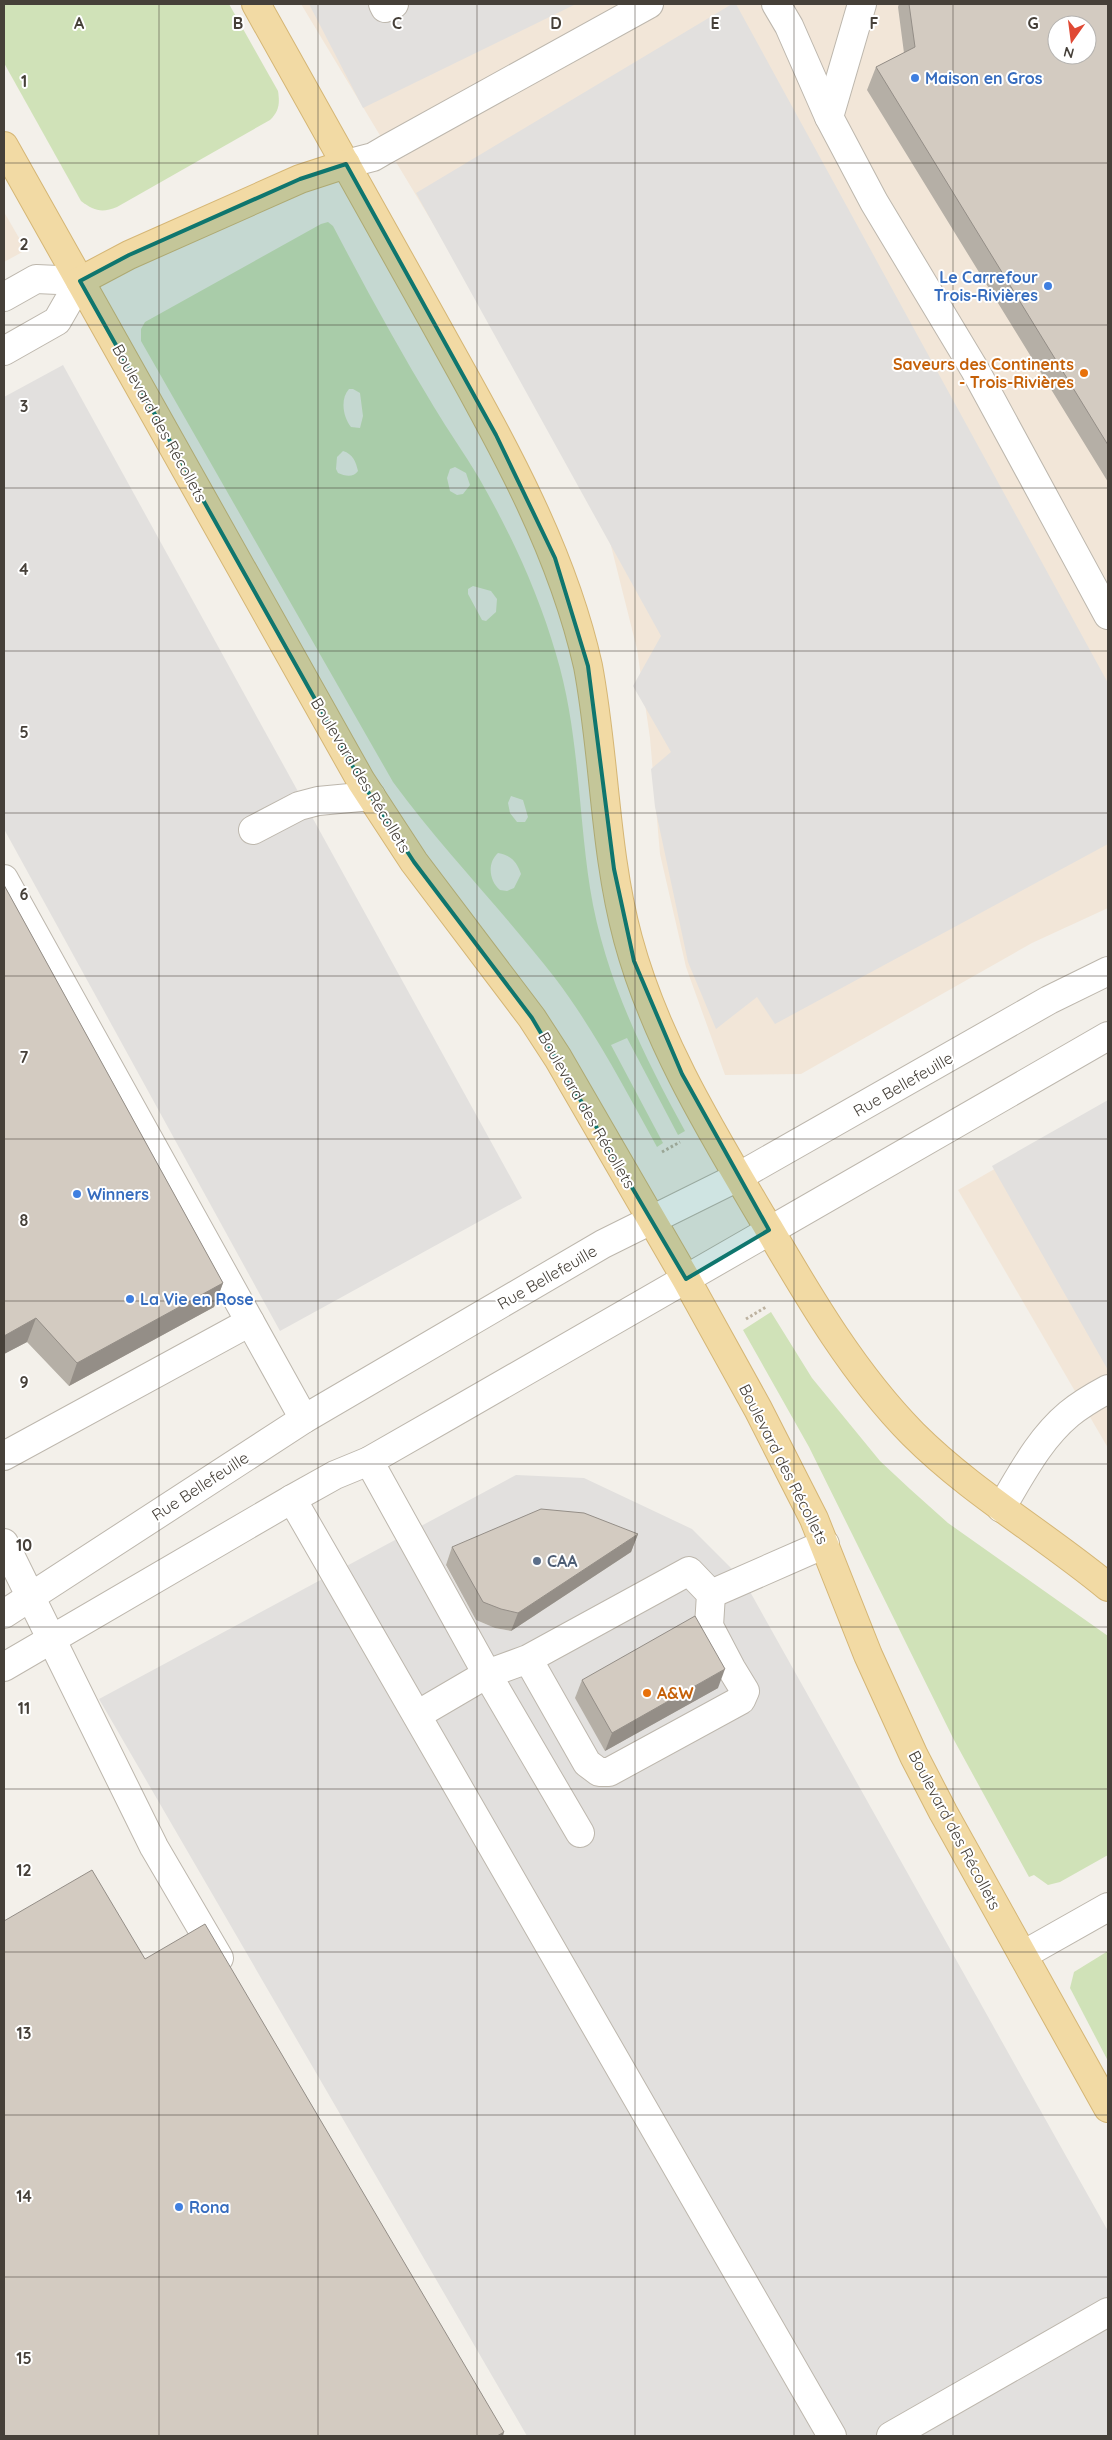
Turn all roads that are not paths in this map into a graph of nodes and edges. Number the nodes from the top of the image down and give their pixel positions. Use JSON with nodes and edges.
{"nodes":[{"id":1,"x":256,"y":4,"type":"edge"},
{"id":2,"x":383,"y":4,"type":"edge"},
{"id":3,"x":394,"y":4,"type":"edge"},
{"id":4,"x":649,"y":4,"type":"edge"},
{"id":5,"x":776,"y":4,"type":"edge"},
{"id":6,"x":862,"y":4,"type":"edge"},
{"id":7,"x":829,"y":117,"type":"junction"},
{"id":8,"x":4,"y":146,"type":"edge"},
{"id":9,"x":346,"y":164,"type":"junction"},
{"id":10,"x":80,"y":282,"type":"junction"},
{"id":11,"x":4,"y":297,"type":"edge"},
{"id":12,"x":4,"y":351,"type":"edge"},
{"id":13,"x":1108,"y":615,"type":"edge"},
{"id":14,"x":371,"y":796,"type":"junction"},
{"id":15,"x":253,"y":830,"type":"dead end"},
{"id":16,"x":4,"y":879,"type":"edge"},
{"id":17,"x":1108,"y":971,"type":"edge"},
{"id":18,"x":1108,"y":1036,"type":"edge"},
{"id":19,"x":738,"y":1177,"type":"junction"},
{"id":20,"x":651,"y":1220,"type":"junction"},
{"id":21,"x":769,"y":1230,"type":"junction"},
{"id":22,"x":686,"y":1279,"type":"junction"},
{"id":23,"x":250,"y":1322,"type":"junction"},
{"id":24,"x":1108,"y":1389,"type":"edge"},
{"id":25,"x":304,"y":1419,"type":"junction"},
{"id":26,"x":4,"y":1456,"type":"edge"},
{"id":27,"x":369,"y":1461,"type":"junction"},
{"id":28,"x":292,"y":1499,"type":"junction"},
{"id":29,"x":1001,"y":1508,"type":"junction"},
{"id":30,"x":4,"y":1543,"type":"edge"},
{"id":31,"x":825,"y":1544,"type":"junction"},
{"id":32,"x":1108,"y":1587,"type":"edge"},
{"id":33,"x":711,"y":1594,"type":"junction"},
{"id":34,"x":30,"y":1597,"type":"junction"},
{"id":35,"x":4,"y":1614,"type":"edge"},
{"id":36,"x":50,"y":1640,"type":"junction"},
{"id":37,"x":528,"y":1659,"type":"junction"},
{"id":38,"x":4,"y":1667,"type":"edge"},
{"id":39,"x":488,"y":1674,"type":"junction"},
{"id":40,"x":417,"y":1715,"type":"junction"},
{"id":41,"x":580,"y":1833,"type":"dead end"},
{"id":42,"x":1108,"y":1907,"type":"edge"},
{"id":43,"x":1023,"y":1955,"type":"junction"},
{"id":44,"x":230,"y":1975,"type":"edge"},
{"id":45,"x":1108,"y":2108,"type":"edge"},
{"id":46,"x":1108,"y":2312,"type":"edge"},
{"id":47,"x":832,"y":2436,"type":"edge"},
{"id":48,"x":891,"y":2436,"type":"edge"}],
"edges":[{"from":1,"to":9,"type":"main road"},
{"from":2,"to":3,"type":"street"},
{"from":4,"to":9,"type":"street"},
{"from":5,"to":7,"type":"street"},
{"from":6,"to":7,"type":"street"},
{"from":7,"to":13,"type":"street"},
{"from":8,"to":10,"type":"main road","name":"Boulevard des Récollets"},
{"from":9,"to":10,"type":"main road"},
{"from":9,"to":19,"type":"main road"},
{"from":10,"to":11,"type":"street"},
{"from":10,"to":12,"type":"street"},
{"from":10,"to":14,"type":"main road","name":"Boulevard des Récollets"},
{"from":14,"to":15,"type":"street"},
{"from":14,"to":20,"type":"main road","name":"Boulevard des Récollets"},
{"from":16,"to":23,"type":"street"},
{"from":17,"to":19,"type":"street","name":"Rue Bellefeuille"},
{"from":18,"to":21,"type":"street"},
{"from":19,"to":20,"type":"street","name":"Rue Bellefeuille"},
{"from":19,"to":21,"type":"main road"},
{"from":20,"to":22,"type":"main road","name":"Boulevard des Récollets"},
{"from":20,"to":25,"type":"street","name":"Rue Bellefeuille"},
{"from":21,"to":22,"type":"street"},
{"from":21,"to":29,"type":"main road"},
{"from":22,"to":27,"type":"street"},
{"from":22,"to":31,"type":"main road","name":"Boulevard des Récollets"},
{"from":23,"to":25,"type":"street"},
{"from":23,"to":26,"type":"street"},
{"from":24,"to":29,"type":"street"},
{"from":25,"to":34,"type":"street","name":"Rue Bellefeuille"},
{"from":27,"to":28,"type":"street"},
{"from":27,"to":39,"type":"street"},
{"from":28,"to":36,"type":"street"},
{"from":28,"to":40,"type":"street"},
{"from":29,"to":32,"type":"main road"},
{"from":30,"to":34,"type":"street"},
{"from":31,"to":33,"type":"street"},
{"from":31,"to":43,"type":"main road","name":"Boulevard des Récollets"},
{"from":33,"to":37,"type":"street"},
{"from":33,"to":37,"type":"street"},
{"from":34,"to":35,"type":"street","name":"Rue Bellefeuille"},
{"from":34,"to":36,"type":"street"},
{"from":36,"to":38,"type":"street"},
{"from":36,"to":44,"type":"street"},
{"from":37,"to":39,"type":"street"},
{"from":39,"to":40,"type":"street"},
{"from":39,"to":41,"type":"street"},
{"from":40,"to":47,"type":"street"},
{"from":42,"to":43,"type":"street"},
{"from":43,"to":45,"type":"main road","name":"Boulevard des Récollets"},
{"from":46,"to":48,"type":"street"}]}
